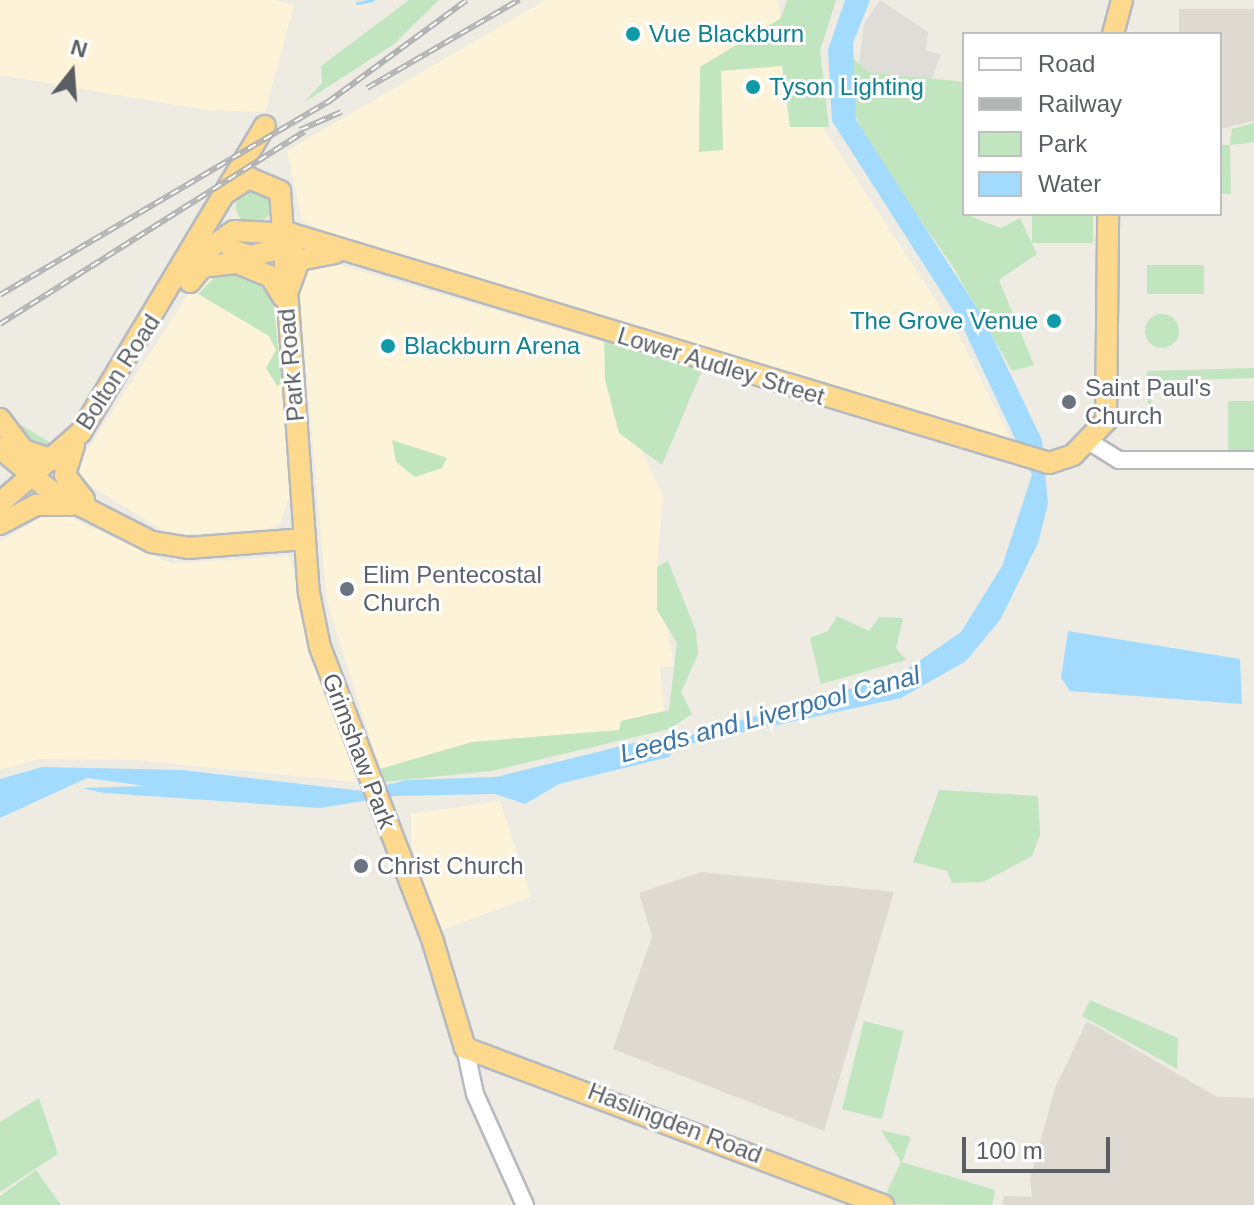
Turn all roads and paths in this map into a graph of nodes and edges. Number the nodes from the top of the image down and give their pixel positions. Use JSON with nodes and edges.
{"nodes":[{"id":1,"x":1122,"y":0,"type":"edge"},
{"id":2,"x":1114,"y":32,"type":"edge"},
{"id":3,"x":265,"y":126,"type":"dead end"},
{"id":4,"x":280,"y":195,"type":"junction"},
{"id":5,"x":222,"y":197,"type":"junction"},
{"id":6,"x":1108,"y":216,"type":"edge"},
{"id":7,"x":218,"y":238,"type":"junction"},
{"id":8,"x":281,"y":239,"type":"junction"},
{"id":9,"x":322,"y":244,"type":"junction"},
{"id":10,"x":350,"y":253,"type":"junction"},
{"id":11,"x":188,"y":263,"type":"junction"},
{"id":12,"x":285,"y":304,"type":"junction"},
{"id":13,"x":141,"y":337,"type":"junction"},
{"id":14,"x":0,"y":419,"type":"edge"},
{"id":15,"x":81,"y":432,"type":"junction"},
{"id":16,"x":1090,"y":442,"type":"junction"},
{"id":17,"x":5,"y":447,"type":"edge"},
{"id":18,"x":53,"y":460,"type":"junction"},
{"id":19,"x":1254,"y":460,"type":"edge"},
{"id":20,"x":29,"y":478,"type":"junction"},
{"id":21,"x":0,"y":494,"type":"edge"},
{"id":22,"x":306,"y":499,"type":"junction"},
{"id":23,"x":5,"y":514,"type":"edge"},
{"id":24,"x":103,"y":514,"type":"junction"},
{"id":25,"x":305,"y":539,"type":"junction"},
{"id":26,"x":270,"y":540,"type":"junction"},
{"id":27,"x":465,"y":1048,"type":"junction"},
{"id":28,"x":525,"y":1205,"type":"edge"},
{"id":29,"x":883,"y":1205,"type":"edge"}],
"edges":[{"from":1,"to":2,"type":"highway"},
{"from":3,"to":5,"type":"highway"},
{"from":4,"to":5,"type":"highway"},
{"from":4,"to":8,"type":"highway","name":"Park Road"},
{"from":4,"to":9,"type":"highway"},
{"from":5,"to":7,"type":"highway"},
{"from":5,"to":11,"type":"highway"},
{"from":6,"to":16,"type":"highway"},
{"from":7,"to":8,"type":"highway"},
{"from":7,"to":11,"type":"highway"},
{"from":8,"to":9,"type":"highway"},
{"from":8,"to":12,"type":"highway","name":"Park Road"},
{"from":9,"to":10,"type":"highway","name":"Lower Audley Street"},
{"from":10,"to":12,"type":"highway","name":"Lower Audley Street"},
{"from":10,"to":16,"type":"highway","name":"Lower Audley Street"},
{"from":11,"to":13,"type":"highway","name":"Bolton Road"},
{"from":12,"to":13,"type":"highway"},
{"from":12,"to":22,"type":"highway","name":"Park Road"},
{"from":13,"to":15,"type":"highway","name":"Bolton Road"},
{"from":14,"to":17,"type":"highway"},
{"from":15,"to":18,"type":"highway","name":"Bolton Road"},
{"from":15,"to":24,"type":"highway"},
{"from":16,"to":19,"type":"street"},
{"from":17,"to":18,"type":"highway"},
{"from":17,"to":20,"type":"highway"},
{"from":17,"to":21,"type":"highway"},
{"from":18,"to":20,"type":"highway","name":"Bolton Road"},
{"from":20,"to":23,"type":"highway"},
{"from":20,"to":24,"type":"highway"},
{"from":22,"to":25,"type":"highway","name":"Park Road"},
{"from":22,"to":26,"type":"highway"},
{"from":23,"to":24,"type":"highway"},
{"from":24,"to":26,"type":"highway"},
{"from":25,"to":26,"type":"highway"},
{"from":25,"to":27,"type":"highway","name":"Grimshaw Park"},
{"from":27,"to":28,"type":"street"},
{"from":27,"to":29,"type":"highway","name":"Haslingden Road"}]}
